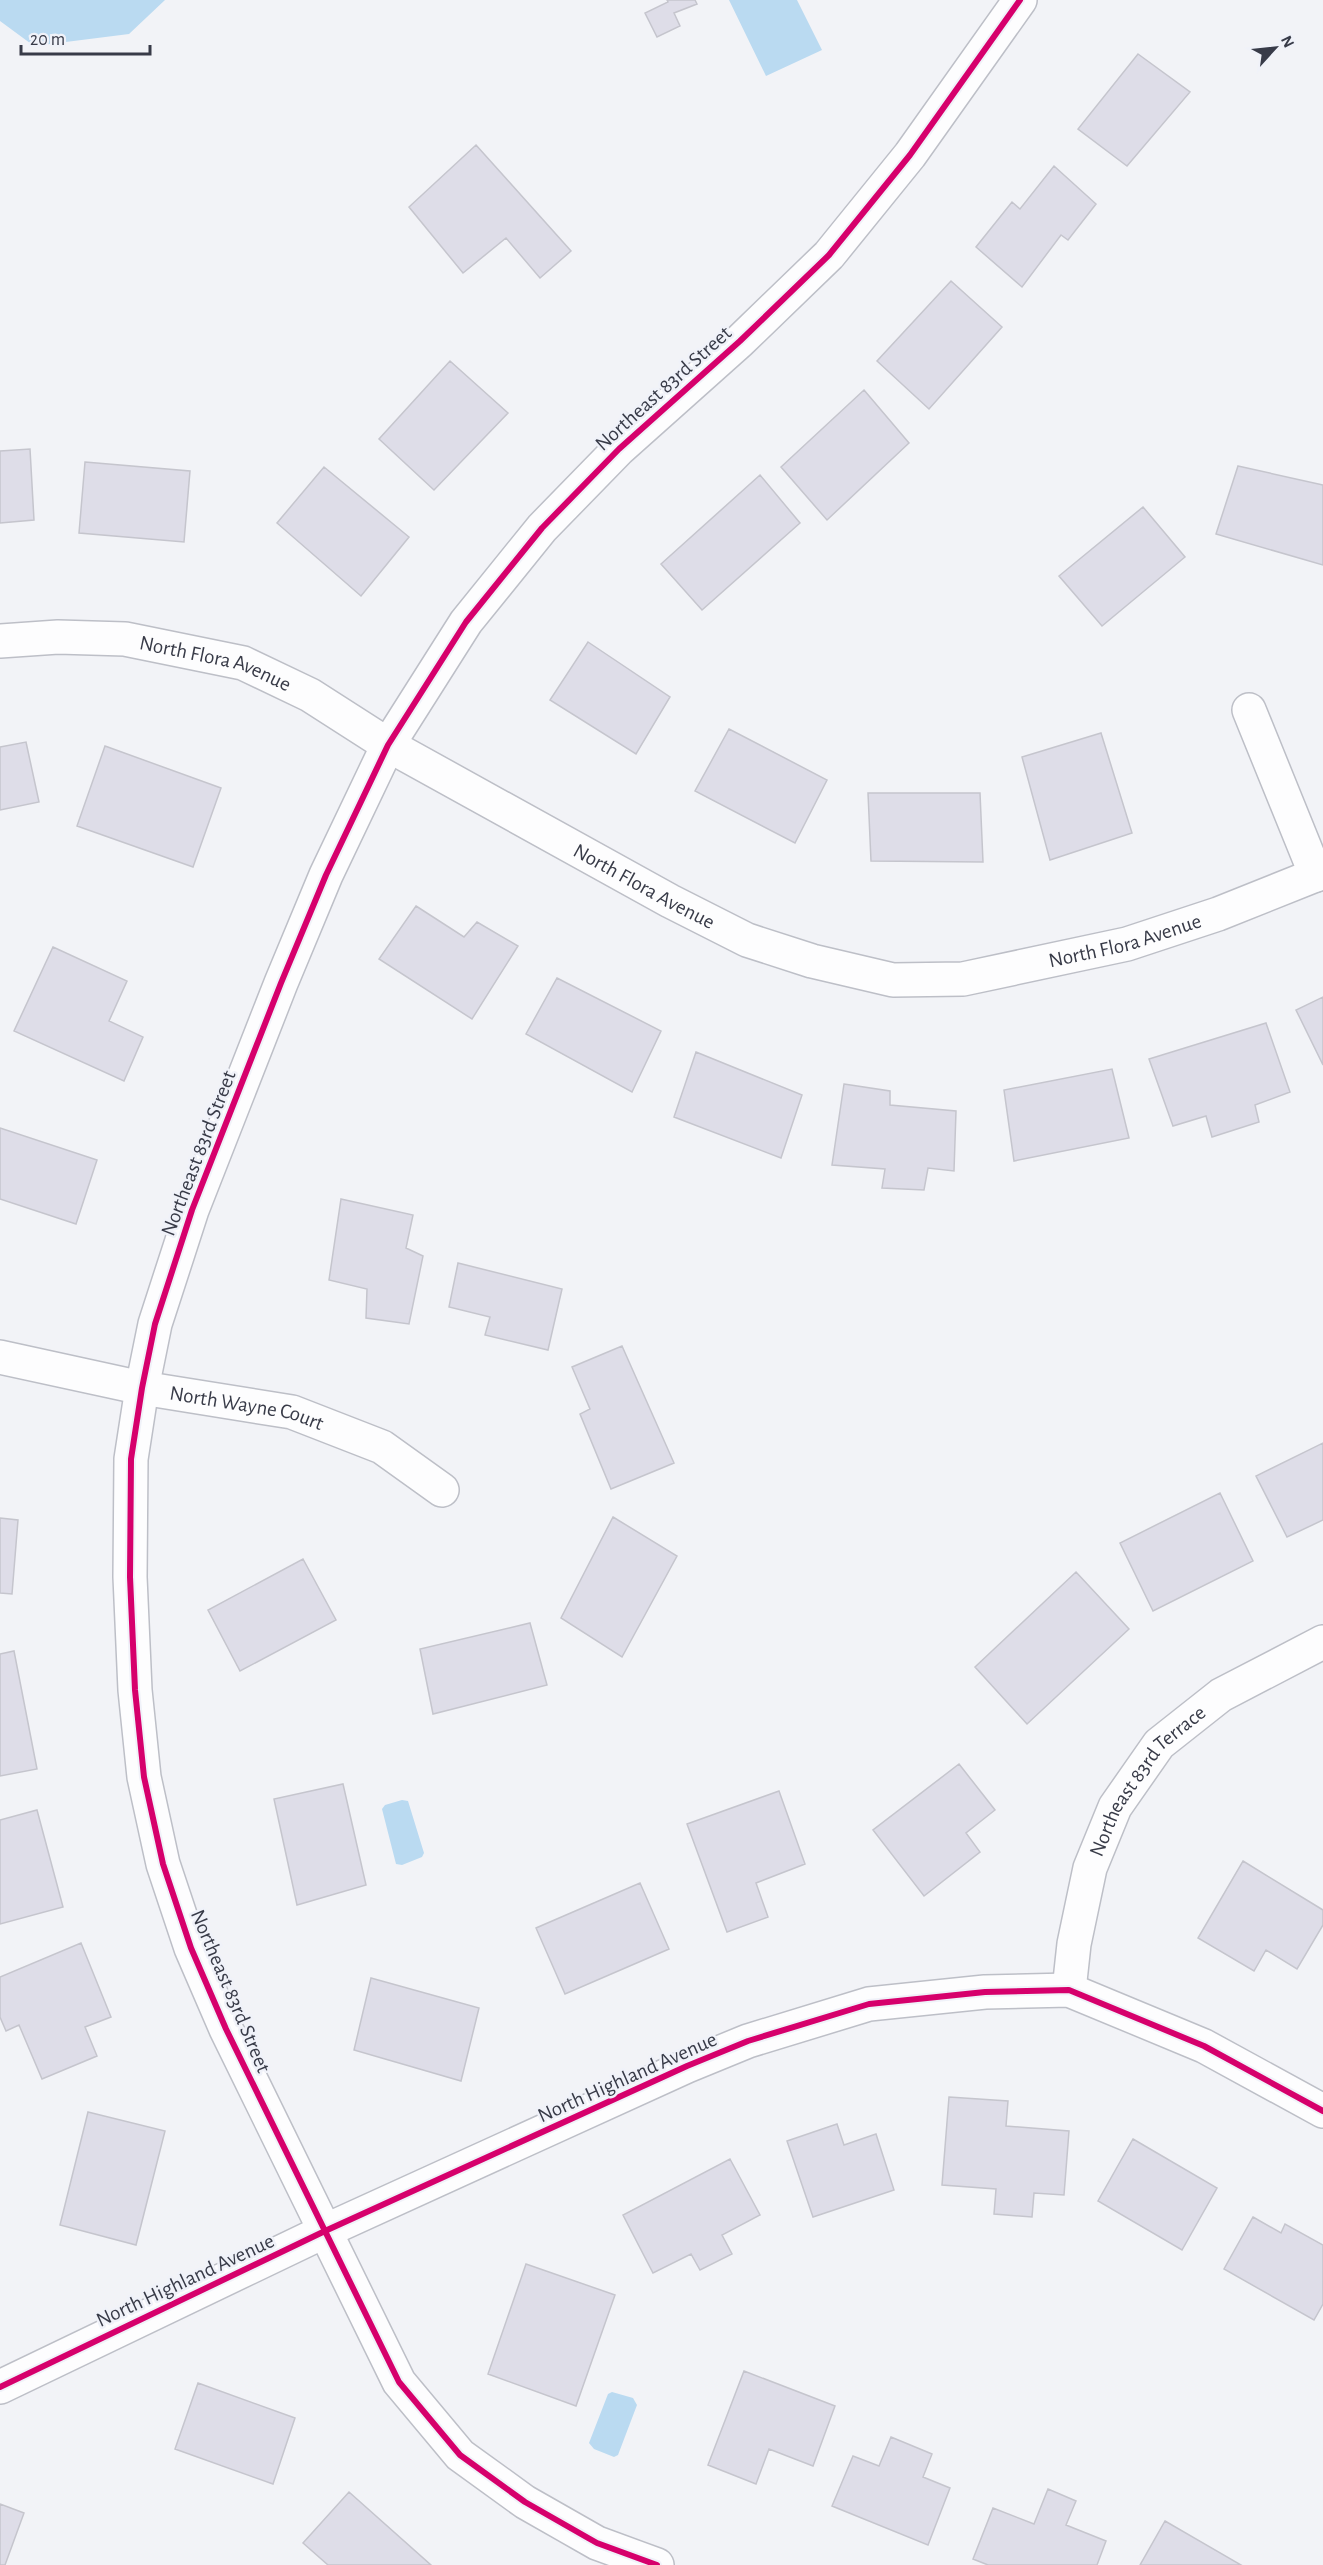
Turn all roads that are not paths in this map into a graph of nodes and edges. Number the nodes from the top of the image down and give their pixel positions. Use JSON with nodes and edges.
{"nodes":[{"id":1,"x":1020,"y":0,"type":"edge"},
{"id":2,"x":0,"y":641,"type":"edge"},
{"id":3,"x":1249,"y":710,"type":"dead end"},
{"id":4,"x":388,"y":745,"type":"junction"},
{"id":5,"x":1319,"y":874,"type":"edge"},
{"id":6,"x":0,"y":1357,"type":"edge"},
{"id":7,"x":142,"y":1388,"type":"junction"},
{"id":8,"x":442,"y":1490,"type":"dead end"},
{"id":9,"x":1323,"y":1642,"type":"edge"},
{"id":10,"x":1068,"y":1990,"type":"junction"},
{"id":11,"x":1323,"y":2111,"type":"edge"},
{"id":12,"x":325,"y":2231,"type":"junction"},
{"id":13,"x":0,"y":2387,"type":"edge"},
{"id":14,"x":657,"y":2565,"type":"edge"}],
"edges":[{"from":1,"to":4,"type":"street","name":"Northeast 83rd Street"},
{"from":2,"to":4,"type":"street","name":"North Flora Avenue"},
{"from":3,"to":5,"type":"street","name":"North Flora Avenue"},
{"from":4,"to":5,"type":"street","name":"North Flora Avenue"},
{"from":4,"to":7,"type":"street","name":"Northeast 83rd Street"},
{"from":6,"to":7,"type":"street","name":"North Wayne Court"},
{"from":7,"to":8,"type":"street","name":"North Wayne Court"},
{"from":7,"to":12,"type":"street","name":"Northeast 83rd Street"},
{"from":9,"to":10,"type":"street","name":"Northeast 83rd Terrace"},
{"from":10,"to":11,"type":"street","name":"North Highland Avenue"},
{"from":10,"to":12,"type":"street","name":"North Highland Avenue"},
{"from":12,"to":13,"type":"street","name":"North Highland Avenue"},
{"from":12,"to":14,"type":"street","name":"Northeast 83rd Street"}]}
